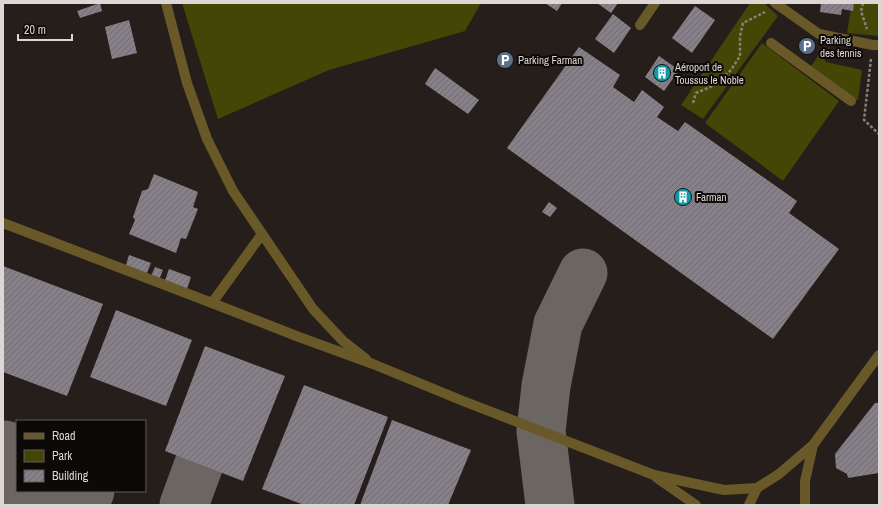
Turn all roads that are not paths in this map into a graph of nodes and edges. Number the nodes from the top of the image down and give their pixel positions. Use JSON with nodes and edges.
{"nodes":[{"id":1,"x":166,"y":3,"type":"edge"},
{"id":2,"x":655,"y":3,"type":"edge"},
{"id":3,"x":776,"y":4,"type":"edge"},
{"id":4,"x":640,"y":25,"type":"dead end"},
{"id":5,"x":770,"y":43,"type":"dead end"},
{"id":6,"x":876,"y":45,"type":"edge"},
{"id":7,"x":851,"y":101,"type":"dead end"},
{"id":8,"x":3,"y":223,"type":"edge"},
{"id":9,"x":262,"y":234,"type":"junction"},
{"id":10,"x":212,"y":303,"type":"junction"},
{"id":11,"x":879,"y":355,"type":"edge"},
{"id":12,"x":373,"y":364,"type":"junction"},
{"id":13,"x":813,"y":446,"type":"junction"},
{"id":14,"x":654,"y":475,"type":"junction"},
{"id":15,"x":757,"y":488,"type":"junction"},
{"id":16,"x":696,"y":505,"type":"edge"},
{"id":17,"x":749,"y":505,"type":"edge"},
{"id":18,"x":805,"y":505,"type":"edge"}],
"edges":[{"from":1,"to":9,"type":"street"},
{"from":2,"to":4,"type":"street"},
{"from":3,"to":6,"type":"street"},
{"from":5,"to":7,"type":"street"},
{"from":8,"to":10,"type":"street"},
{"from":9,"to":10,"type":"street"},
{"from":9,"to":12,"type":"street"},
{"from":10,"to":12,"type":"street"},
{"from":11,"to":13,"type":"street"},
{"from":12,"to":14,"type":"street"},
{"from":13,"to":15,"type":"street"},
{"from":13,"to":18,"type":"street"},
{"from":14,"to":15,"type":"street"},
{"from":14,"to":16,"type":"street"},
{"from":15,"to":17,"type":"street"}]}
